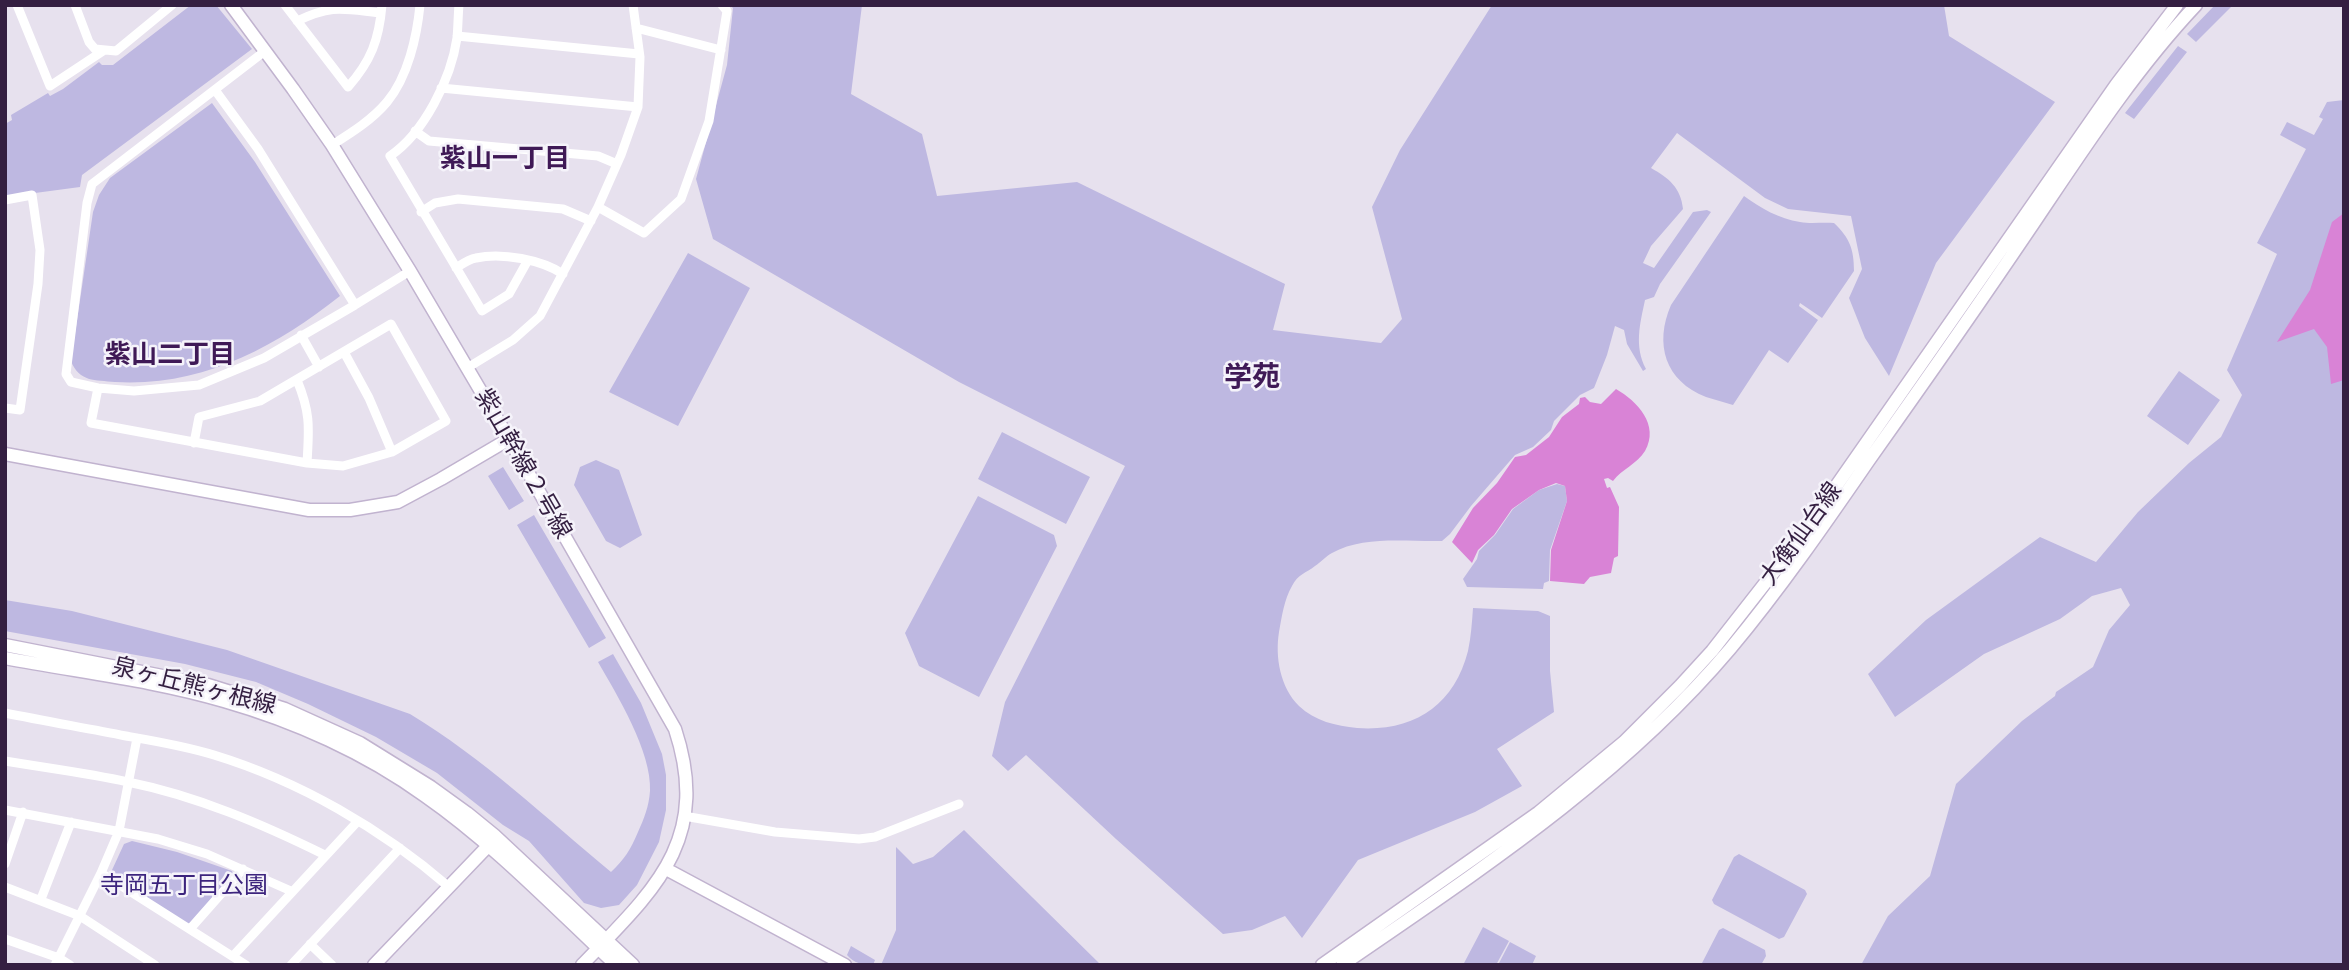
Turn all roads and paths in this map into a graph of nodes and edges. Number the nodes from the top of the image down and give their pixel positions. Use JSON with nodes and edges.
{"nodes":[{"id":1,"x":18,"y":5,"type":"edge"},
{"id":2,"x":75,"y":5,"type":"edge"},
{"id":3,"x":172,"y":5,"type":"edge"},
{"id":4,"x":231,"y":5,"type":"edge"},
{"id":5,"x":285,"y":5,"type":"edge"},
{"id":6,"x":420,"y":5,"type":"edge"},
{"id":7,"x":459,"y":5,"type":"edge"},
{"id":8,"x":633,"y":5,"type":"edge"},
{"id":9,"x":722,"y":5,"type":"edge"},
{"id":10,"x":2178,"y":5,"type":"edge"},
{"id":11,"x":2196,"y":5,"type":"edge"},
{"id":12,"x":382,"y":9,"type":"edge"},
{"id":13,"x":297,"y":21,"type":"junction"},
{"id":14,"x":636,"y":28,"type":"junction"},
{"id":15,"x":457,"y":36,"type":"junction"},
{"id":16,"x":721,"y":50,"type":"junction"},
{"id":17,"x":103,"y":51,"type":"junction"},
{"id":18,"x":265,"y":51,"type":"junction"},
{"id":19,"x":639,"y":54,"type":"junction"},
{"id":20,"x":441,"y":88,"type":"junction"},
{"id":21,"x":215,"y":90,"type":"junction"},
{"id":22,"x":638,"y":107,"type":"junction"},
{"id":23,"x":415,"y":131,"type":"junction"},
{"id":24,"x":332,"y":145,"type":"junction"},
{"id":25,"x":617,"y":164,"type":"junction"},
{"id":26,"x":5,"y":200,"type":"edge"},
{"id":27,"x":598,"y":208,"type":"junction"},
{"id":28,"x":421,"y":212,"type":"junction"},
{"id":29,"x":591,"y":221,"type":"junction"},
{"id":30,"x":528,"y":260,"type":"junction"},
{"id":31,"x":456,"y":268,"type":"junction"},
{"id":32,"x":410,"y":271,"type":"junction"},
{"id":33,"x":564,"y":274,"type":"junction"},
{"id":34,"x":355,"y":305,"type":"junction"},
{"id":35,"x":301,"y":335,"type":"junction"},
{"id":36,"x":344,"y":352,"type":"junction"},
{"id":37,"x":319,"y":367,"type":"junction"},
{"id":38,"x":467,"y":368,"type":"junction"},
{"id":39,"x":297,"y":380,"type":"junction"},
{"id":40,"x":99,"y":388,"type":"junction"},
{"id":41,"x":5,"y":408,"type":"edge"},
{"id":42,"x":509,"y":439,"type":"junction"},
{"id":43,"x":194,"y":443,"type":"junction"},
{"id":44,"x":392,"y":452,"type":"junction"},
{"id":45,"x":5,"y":454,"type":"edge"},
{"id":46,"x":307,"y":463,"type":"junction"},
{"id":47,"x":5,"y":645,"type":"edge"},
{"id":48,"x":5,"y":658,"type":"edge"},
{"id":49,"x":5,"y":713,"type":"edge"},
{"id":50,"x":137,"y":738,"type":"junction"},
{"id":51,"x":5,"y":761,"type":"edge"},
{"id":52,"x":130,"y":782,"type":"junction"},
{"id":53,"x":960,"y":804,"type":"dead end"},
{"id":54,"x":5,"y":810,"type":"edge"},
{"id":55,"x":23,"y":812,"type":"junction"},
{"id":56,"x":684,"y":816,"type":"junction"},
{"id":57,"x":358,"y":821,"type":"junction"},
{"id":58,"x":71,"y":822,"type":"junction"},
{"id":59,"x":119,"y":831,"type":"junction"},
{"id":60,"x":488,"y":846,"type":"junction"},
{"id":61,"x":400,"y":848,"type":"junction"},
{"id":62,"x":325,"y":855,"type":"junction"},
{"id":63,"x":5,"y":864,"type":"edge"},
{"id":64,"x":243,"y":869,"type":"junction"},
{"id":65,"x":666,"y":869,"type":"junction"},
{"id":66,"x":101,"y":873,"type":"junction"},
{"id":67,"x":5,"y":887,"type":"edge"},
{"id":68,"x":449,"y":887,"type":"junction"},
{"id":69,"x":291,"y":891,"type":"junction"},
{"id":70,"x":41,"y":899,"type":"junction"},
{"id":71,"x":80,"y":916,"type":"junction"},
{"id":72,"x":190,"y":929,"type":"junction"},
{"id":73,"x":5,"y":939,"type":"edge"},
{"id":74,"x":310,"y":944,"type":"junction"},
{"id":75,"x":602,"y":944,"type":"junction"},
{"id":76,"x":233,"y":956,"type":"junction"},
{"id":77,"x":57,"y":961,"type":"edge"},
{"id":78,"x":70,"y":965,"type":"edge"},
{"id":79,"x":155,"y":965,"type":"edge"},
{"id":80,"x":246,"y":965,"type":"edge"},
{"id":81,"x":290,"y":965,"type":"edge"},
{"id":82,"x":332,"y":965,"type":"edge"},
{"id":83,"x":374,"y":965,"type":"edge"},
{"id":84,"x":582,"y":965,"type":"edge"},
{"id":85,"x":616,"y":965,"type":"edge"},
{"id":86,"x":633,"y":965,"type":"edge"},
{"id":87,"x":845,"y":965,"type":"edge"},
{"id":88,"x":1322,"y":965,"type":"edge"},
{"id":89,"x":1342,"y":965,"type":"edge"}],
"edges":[{"from":1,"to":17,"type":"street"},
{"from":2,"to":17,"type":"street"},
{"from":3,"to":17,"type":"street"},
{"from":4,"to":18,"type":"main road","name":"紫山幹線２号線"},
{"from":5,"to":13,"type":"street"},
{"from":6,"to":24,"type":"street"},
{"from":7,"to":15,"type":"street"},
{"from":8,"to":14,"type":"street"},
{"from":9,"to":16,"type":"street"},
{"from":10,"to":88,"type":"main road","name":"大衡仙台線"},
{"from":11,"to":89,"type":"main road","name":"大衡仙台線"},
{"from":12,"to":13,"type":"street"},
{"from":12,"to":13,"type":"street"},
{"from":14,"to":16,"type":"street"},
{"from":14,"to":19,"type":"street"},
{"from":15,"to":19,"type":"street"},
{"from":15,"to":20,"type":"street"},
{"from":16,"to":27,"type":"street"},
{"from":18,"to":21,"type":"street"},
{"from":18,"to":24,"type":"main road","name":"紫山幹線２号線"},
{"from":19,"to":22,"type":"street"},
{"from":20,"to":22,"type":"street"},
{"from":20,"to":23,"type":"street"},
{"from":21,"to":34,"type":"street"},
{"from":21,"to":40,"type":"street"},
{"from":22,"to":25,"type":"street"},
{"from":23,"to":25,"type":"street"},
{"from":23,"to":28,"type":"street"},
{"from":24,"to":32,"type":"main road","name":"紫山幹線２号線"},
{"from":25,"to":27,"type":"street"},
{"from":26,"to":41,"type":"street"},
{"from":27,"to":29,"type":"street"},
{"from":28,"to":29,"type":"street"},
{"from":28,"to":31,"type":"street"},
{"from":29,"to":33,"type":"street"},
{"from":30,"to":31,"type":"street"},
{"from":30,"to":31,"type":"street"},
{"from":30,"to":33,"type":"street"},
{"from":32,"to":34,"type":"street"},
{"from":32,"to":38,"type":"main road","name":"紫山幹線２号線"},
{"from":33,"to":38,"type":"street"},
{"from":34,"to":35,"type":"street"},
{"from":35,"to":37,"type":"street"},
{"from":35,"to":40,"type":"street"},
{"from":36,"to":37,"type":"street"},
{"from":36,"to":44,"type":"street"},
{"from":36,"to":44,"type":"street"},
{"from":37,"to":39,"type":"street"},
{"from":38,"to":42,"type":"main road","name":"紫山幹線２号線"},
{"from":39,"to":43,"type":"street"},
{"from":39,"to":46,"type":"street"},
{"from":40,"to":43,"type":"street"},
{"from":42,"to":45,"type":"main road"},
{"from":42,"to":56,"type":"main road","name":"紫山幹線２号線"},
{"from":43,"to":46,"type":"street"},
{"from":44,"to":46,"type":"street"},
{"from":47,"to":75,"type":"main road","name":"泉ヶ丘熊ヶ根線"},
{"from":48,"to":60,"type":"main road","name":"泉ヶ丘熊ヶ根線"},
{"from":49,"to":50,"type":"street"},
{"from":50,"to":52,"type":"street"},
{"from":50,"to":57,"type":"street"},
{"from":51,"to":52,"type":"street"},
{"from":52,"to":59,"type":"street"},
{"from":52,"to":62,"type":"street"},
{"from":53,"to":56,"type":"street"},
{"from":54,"to":55,"type":"street"},
{"from":55,"to":58,"type":"street"},
{"from":55,"to":63,"type":"street"},
{"from":56,"to":65,"type":"main road","name":"紫山幹線２号線"},
{"from":57,"to":61,"type":"street"},
{"from":57,"to":62,"type":"street"},
{"from":58,"to":59,"type":"street"},
{"from":58,"to":70,"type":"street"},
{"from":59,"to":64,"type":"street"},
{"from":59,"to":66,"type":"street"},
{"from":60,"to":68,"type":"main road"},
{"from":60,"to":75,"type":"main road","name":"泉ヶ丘熊ヶ根線"},
{"from":61,"to":68,"type":"street"},
{"from":61,"to":74,"type":"street"},
{"from":62,"to":69,"type":"street"},
{"from":64,"to":69,"type":"street"},
{"from":64,"to":72,"type":"street"},
{"from":65,"to":75,"type":"main road","name":"紫山幹線２号線"},
{"from":65,"to":87,"type":"main road"},
{"from":66,"to":71,"type":"street"},
{"from":66,"to":72,"type":"street"},
{"from":67,"to":70,"type":"street"},
{"from":68,"to":83,"type":"main road"},
{"from":69,"to":76,"type":"street"},
{"from":70,"to":71,"type":"street"},
{"from":71,"to":77,"type":"street"},
{"from":71,"to":79,"type":"street"},
{"from":72,"to":76,"type":"street"},
{"from":73,"to":77,"type":"street"},
{"from":74,"to":81,"type":"street"},
{"from":74,"to":82,"type":"street"},
{"from":75,"to":84,"type":"main road","name":"紫山幹線２号線"},
{"from":75,"to":85,"type":"main road","name":"泉ヶ丘熊ヶ根線"},
{"from":75,"to":86,"type":"main road","name":"泉ヶ丘熊ヶ根線"},
{"from":76,"to":80,"type":"street"},
{"from":77,"to":78,"type":"street"}]}
